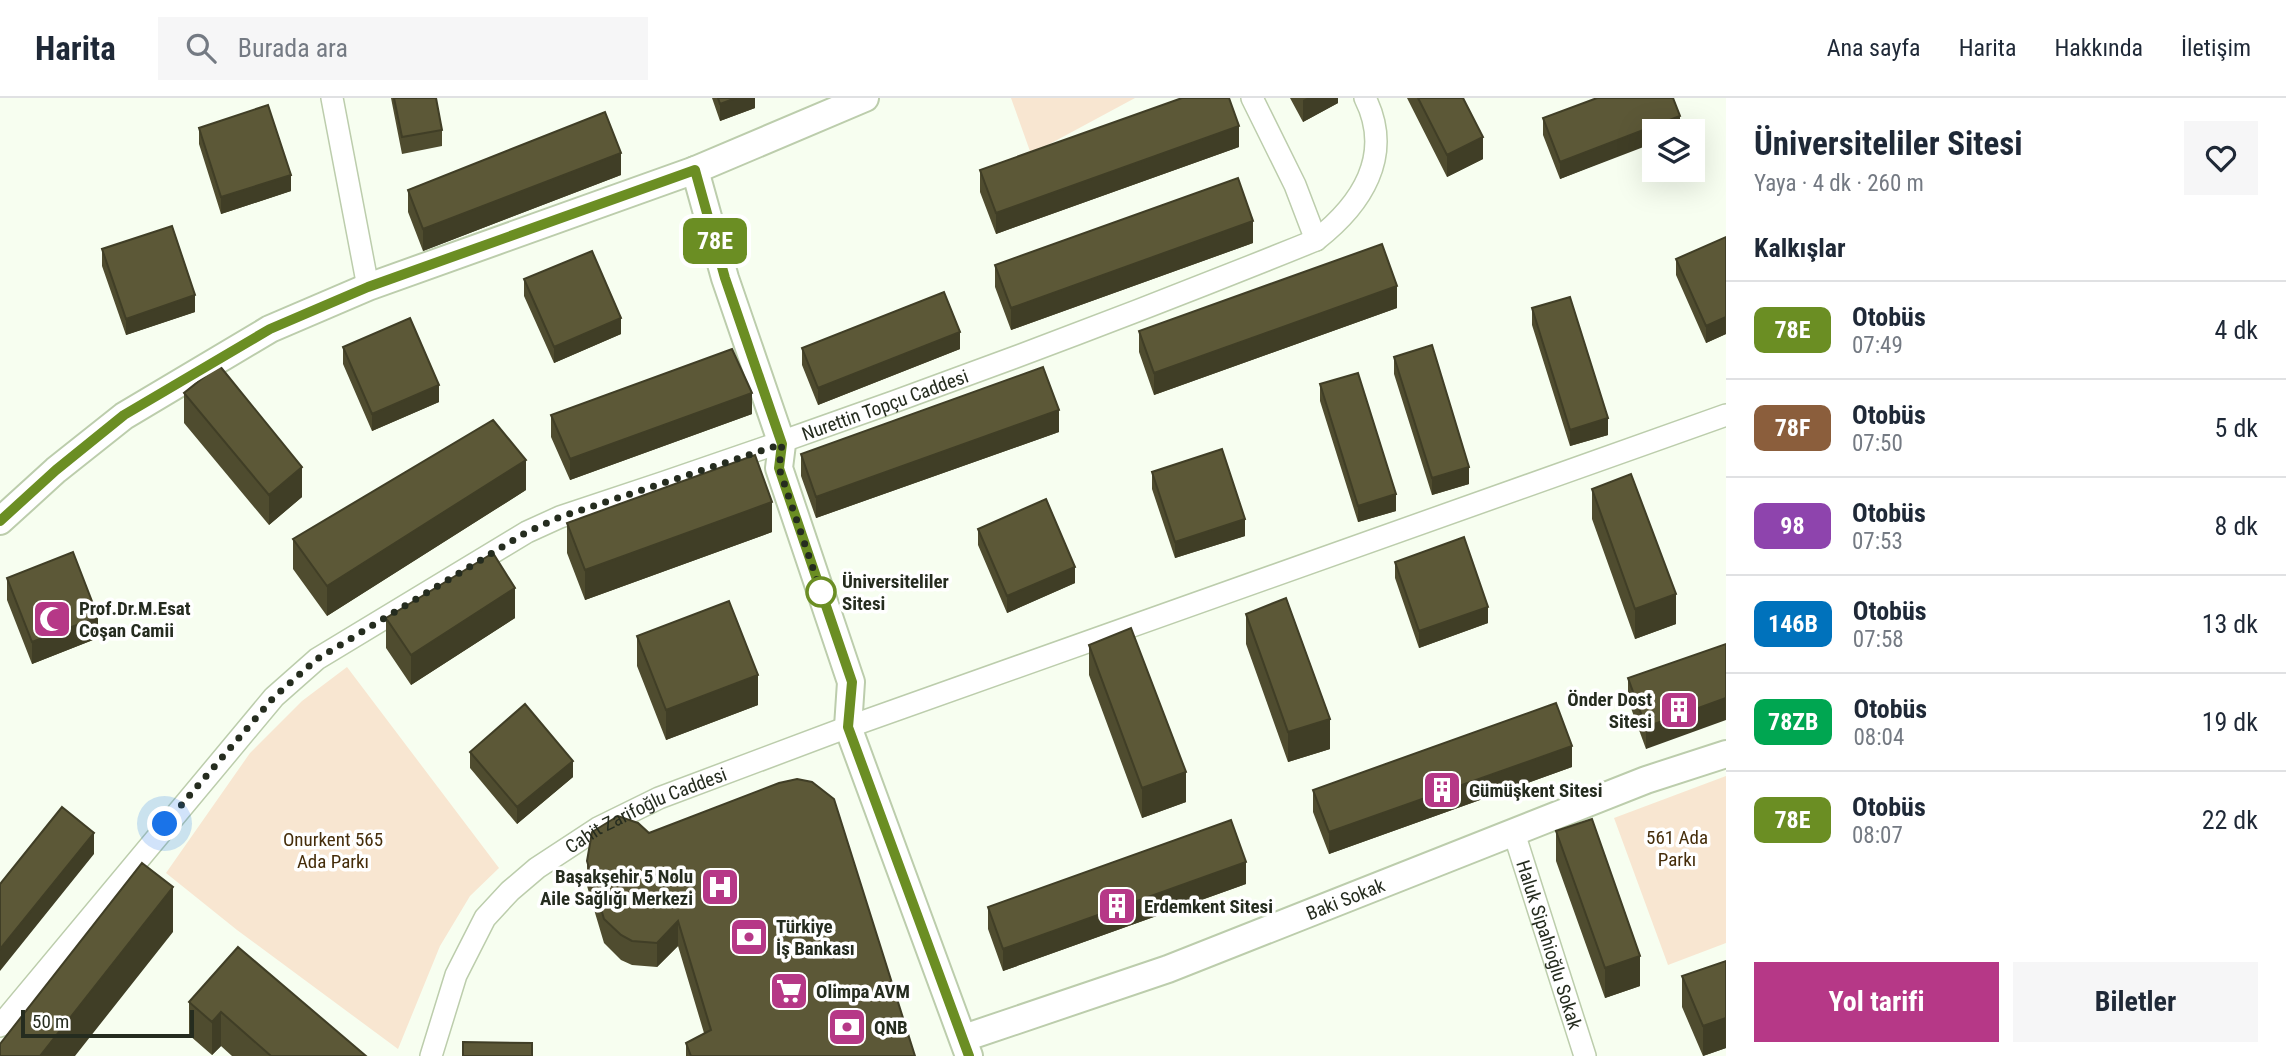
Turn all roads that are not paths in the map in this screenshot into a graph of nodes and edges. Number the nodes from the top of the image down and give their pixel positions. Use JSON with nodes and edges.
{"nodes":[{"id":1,"x":332,"y":98,"type":"edge"},
{"id":2,"x":865,"y":98,"type":"edge"},
{"id":3,"x":1252,"y":98,"type":"edge"},
{"id":4,"x":1365,"y":98,"type":"edge"},
{"id":5,"x":695,"y":170,"type":"junction"},
{"id":6,"x":1316,"y":240,"type":"junction"},
{"id":7,"x":368,"y":287,"type":"junction"},
{"id":8,"x":1726,"y":415,"type":"edge"},
{"id":9,"x":782,"y":444,"type":"junction"},
{"id":10,"x":0,"y":521,"type":"edge"},
{"id":11,"x":848,"y":727,"type":"junction"},
{"id":12,"x":1726,"y":754,"type":"edge"},
{"id":13,"x":1514,"y":833,"type":"junction"},
{"id":14,"x":0,"y":1026,"type":"edge"},
{"id":15,"x":967,"y":1047,"type":"edge"},
{"id":16,"x":431,"y":1056,"type":"edge"},
{"id":17,"x":1585,"y":1056,"type":"edge"}],
"edges":[{"from":1,"to":7,"type":"street"},
{"from":2,"to":5,"type":"street"},
{"from":3,"to":6,"type":"street"},
{"from":4,"to":6,"type":"street","name":"Nurettin Topçu Caddesi"},
{"from":5,"to":7,"type":"street"},
{"from":5,"to":9,"type":"street"},
{"from":6,"to":9,"type":"street","name":"Nurettin Topçu Caddesi"},
{"from":7,"to":10,"type":"street"},
{"from":8,"to":11,"type":"street","name":"Cahit Zarifoğlu Caddesi"},
{"from":9,"to":11,"type":"street"},
{"from":9,"to":14,"type":"street","name":"Nurettin Topçu Caddesi"},
{"from":11,"to":15,"type":"street"},
{"from":11,"to":16,"type":"street","name":"Cahit Zarifoğlu Caddesi"},
{"from":12,"to":13,"type":"street","name":"Baki Sokak"},
{"from":13,"to":15,"type":"street","name":"Baki Sokak"},
{"from":13,"to":17,"type":"street","name":"Haluk Sipahioğlu Sokak"}]}
